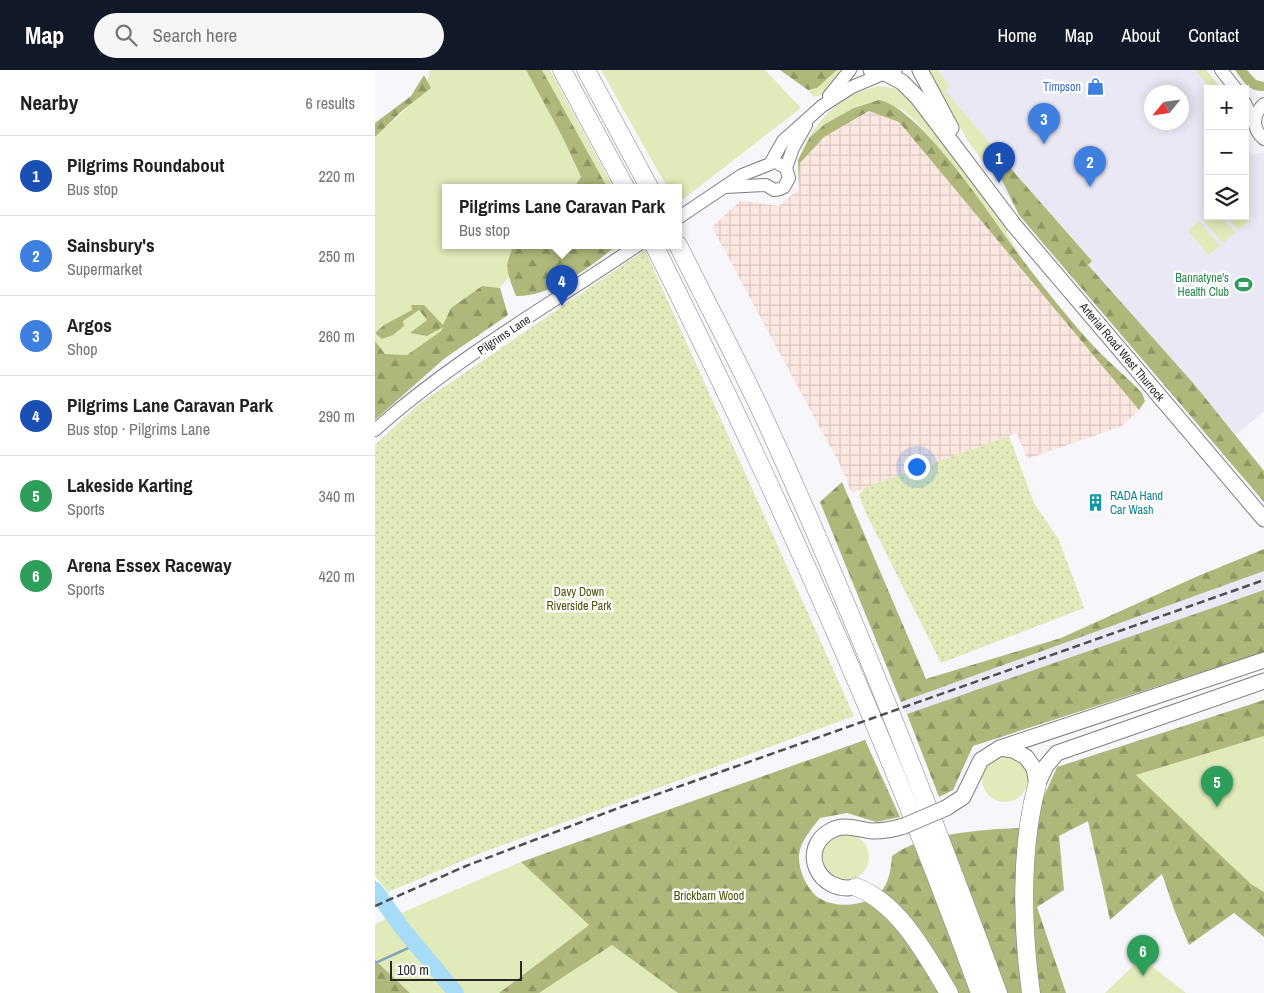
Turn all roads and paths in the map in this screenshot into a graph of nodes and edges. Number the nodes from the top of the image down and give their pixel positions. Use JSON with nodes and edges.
{"nodes":[{"id":1,"x":562,"y":70,"type":"edge"},
{"id":2,"x":586,"y":70,"type":"edge"},
{"id":3,"x":850,"y":70,"type":"edge"},
{"id":4,"x":920,"y":70,"type":"edge"},
{"id":5,"x":1221,"y":70,"type":"edge"},
{"id":6,"x":884,"y":71,"type":"edge"},
{"id":7,"x":1233,"y":85,"type":"edge"},
{"id":8,"x":1249,"y":96,"type":"edge"},
{"id":9,"x":1264,"y":100,"type":"edge"},
{"id":10,"x":1264,"y":104,"type":"edge"},
{"id":11,"x":821,"y":106,"type":"junction"},
{"id":12,"x":1249,"y":112,"type":"edge"},
{"id":13,"x":1255,"y":123,"type":"junction"},
{"id":14,"x":1264,"y":139,"type":"edge"},
{"id":15,"x":768,"y":165,"type":"junction"},
{"id":16,"x":786,"y":168,"type":"junction"},
{"id":17,"x":983,"y":183,"type":"junction"},
{"id":18,"x":623,"y":184,"type":"edge"},
{"id":19,"x":647,"y":184,"type":"edge"},
{"id":20,"x":766,"y":186,"type":"junction"},
{"id":21,"x":725,"y":187,"type":"junction"},
{"id":22,"x":682,"y":215,"type":"edge"},
{"id":23,"x":633,"y":249,"type":"edge"},
{"id":24,"x":656,"y":249,"type":"edge"},
{"id":25,"x":680,"y":249,"type":"edge"},
{"id":26,"x":375,"y":430,"type":"edge"},
{"id":27,"x":1264,"y":519,"type":"edge"},
{"id":28,"x":1264,"y":660,"type":"edge"},
{"id":29,"x":1264,"y":681,"type":"edge"},
{"id":30,"x":1000,"y":748,"type":"junction"},
{"id":31,"x":1037,"y":785,"type":"junction"},
{"id":32,"x":856,"y":887,"type":"joint"},
{"id":33,"x":949,"y":993,"type":"edge"},
{"id":34,"x":981,"y":993,"type":"edge"},
{"id":35,"x":998,"y":993,"type":"edge"},
{"id":36,"x":1031,"y":993,"type":"edge"}],
"edges":[{"from":1,"to":18,"type":"highway"},
{"from":2,"to":19,"type":"highway"},
{"from":3,"to":11,"type":"main road"},
{"from":4,"to":17,"type":"main road","name":"Arterial Road West Thurrock"},
{"from":5,"to":7,"type":"main road"},
{"from":6,"to":11,"type":"main road"},
{"from":6,"to":17,"type":"main road","name":"Arterial Road West Thurrock"},
{"from":8,"to":9,"type":"main road"},
{"from":10,"to":13,"type":"main road"},
{"from":11,"to":15,"type":"main road"},
{"from":11,"to":16,"type":"main road"},
{"from":12,"to":13,"type":"main road"},
{"from":13,"to":14,"type":"main road"},
{"from":15,"to":16,"type":"main road"},
{"from":15,"to":20,"type":"main road"},
{"from":15,"to":21,"type":"main road"},
{"from":16,"to":20,"type":"main road"},
{"from":17,"to":27,"type":"main road","name":"Arterial Road West Thurrock"},
{"from":20,"to":21,"type":"main road"},
{"from":21,"to":22,"type":"main road"},
{"from":23,"to":26,"type":"main road","name":"Pilgrims Lane"},
{"from":24,"to":34,"type":"highway"},
{"from":25,"to":35,"type":"highway"},
{"from":28,"to":30,"type":"main road"},
{"from":29,"to":31,"type":"main road"},
{"from":30,"to":31,"type":"main road"},
{"from":30,"to":32,"type":"main road","bridge":true},
{"from":31,"to":36,"type":"highway"},
{"from":32,"to":33,"type":"highway"}]}
